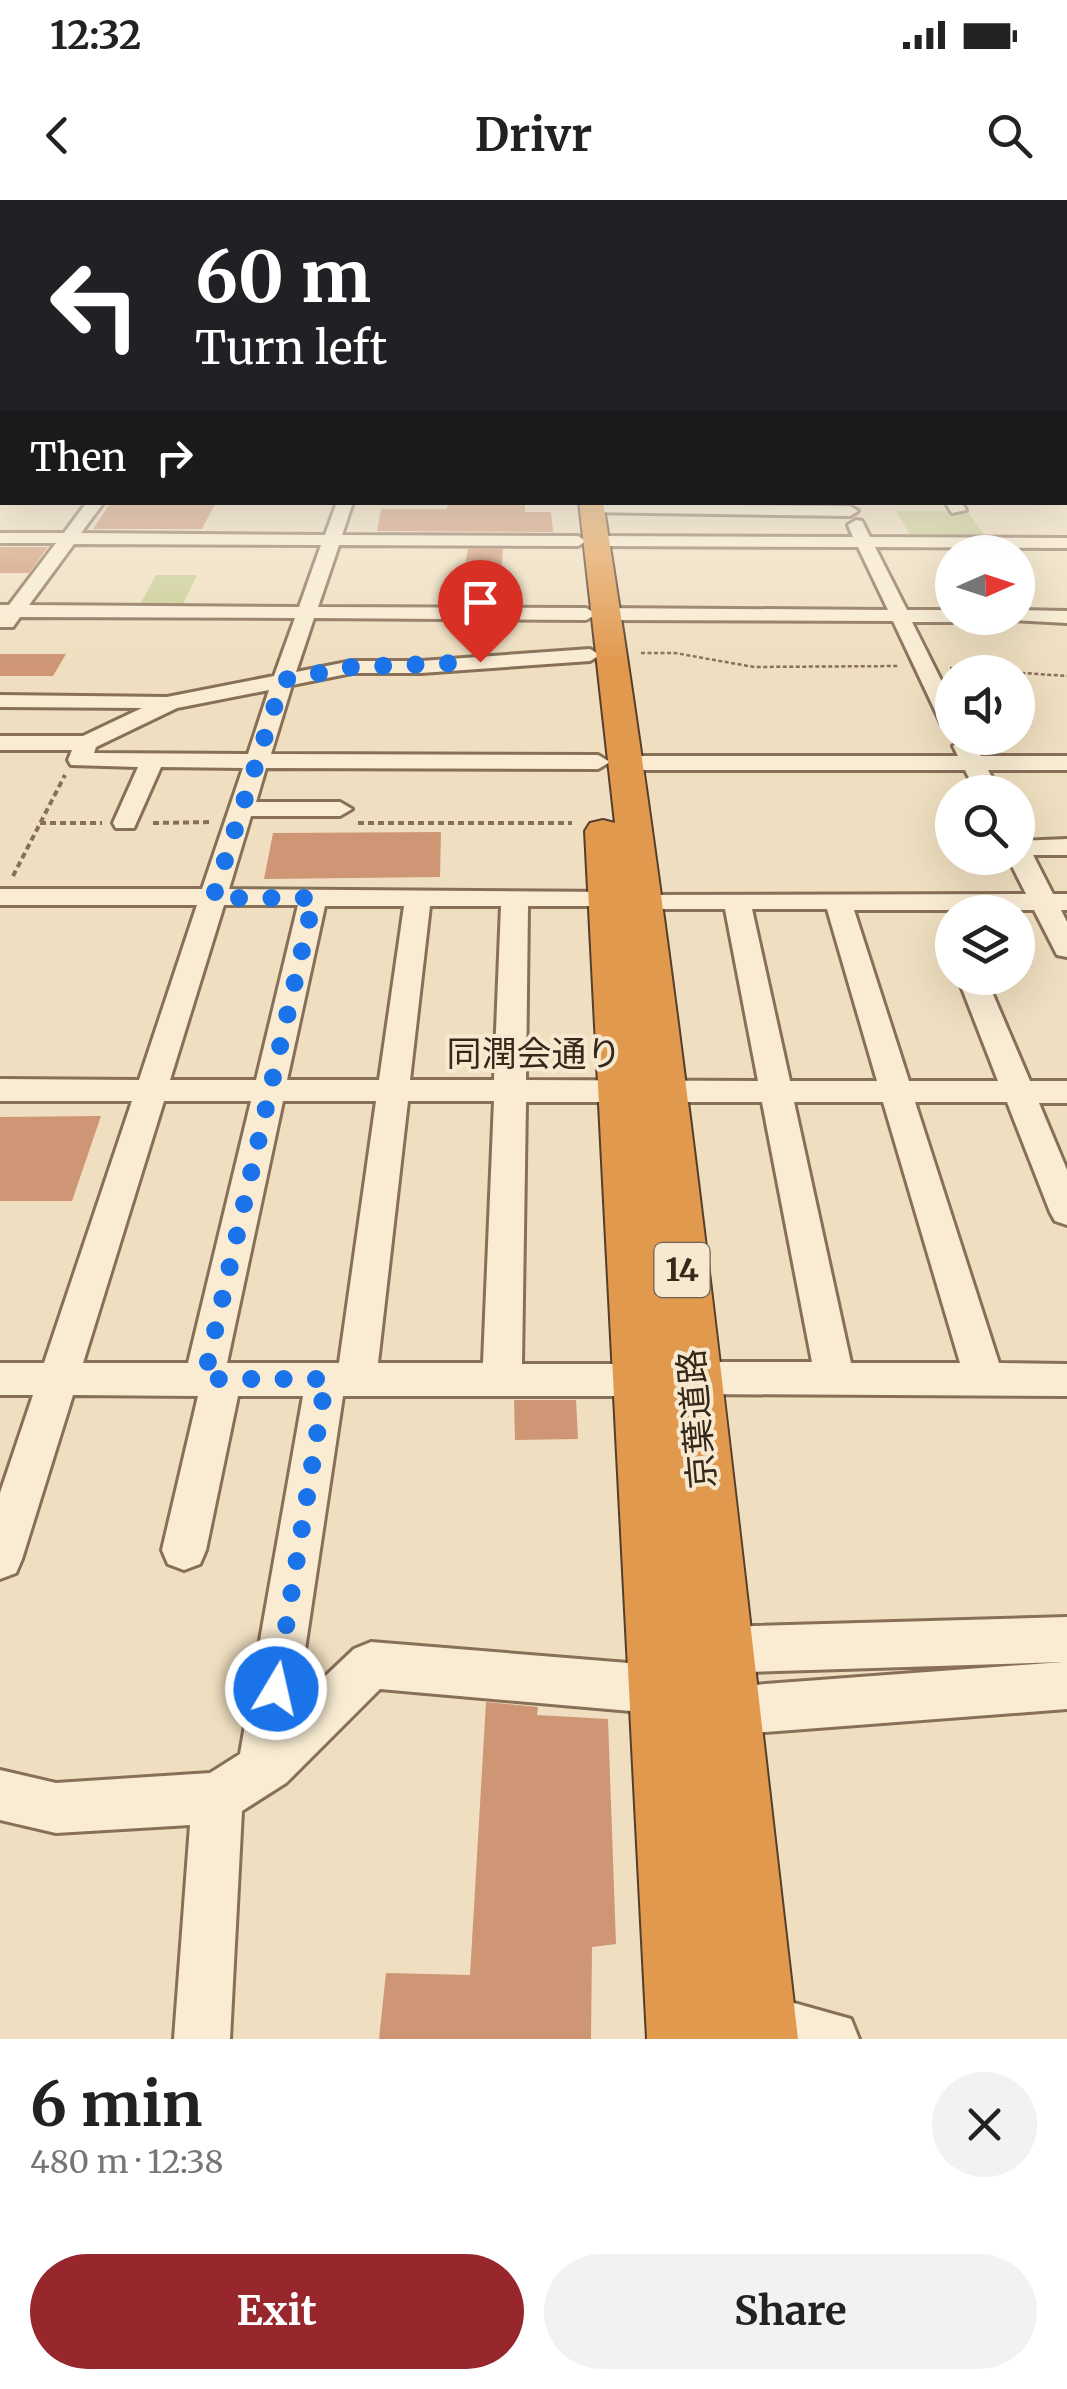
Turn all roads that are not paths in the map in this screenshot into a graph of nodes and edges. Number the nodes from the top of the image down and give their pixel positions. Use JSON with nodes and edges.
{"nodes":[{"id":1,"x":91,"y":505,"type":"edge"},
{"id":2,"x":344,"y":505,"type":"edge"},
{"id":3,"x":848,"y":507,"type":"edge"},
{"id":4,"x":586,"y":519,"type":"edge"},
{"id":5,"x":0,"y":538,"type":"edge"},
{"id":6,"x":68,"y":538,"type":"junction"},
{"id":7,"x":332,"y":540,"type":"junction"},
{"id":8,"x":865,"y":542,"type":"junction"},
{"id":9,"x":1067,"y":543,"type":"edge"},
{"id":10,"x":779,"y":593,"type":"dead end"},
{"id":11,"x":7,"y":611,"type":"edge"},
{"id":12,"x":306,"y":613,"type":"junction"},
{"id":13,"x":1035,"y":613,"type":"edge"},
{"id":14,"x":787,"y":615,"type":"junction"},
{"id":15,"x":899,"y":616,"type":"junction"},
{"id":16,"x":935,"y":616,"type":"edge"},
{"id":17,"x":1067,"y":616,"type":"edge"},
{"id":18,"x":0,"y":631,"type":"edge"},
{"id":19,"x":598,"y":634,"type":"junction"},
{"id":20,"x":396,"y":639,"type":"junction"},
{"id":21,"x":283,"y":680,"type":"junction"},
{"id":22,"x":935,"y":690,"type":"edge"},
{"id":23,"x":0,"y":701,"type":"edge"},
{"id":24,"x":171,"y":703,"type":"junction"},
{"id":25,"x":0,"y":743,"type":"edge"},
{"id":26,"x":83,"y":750,"type":"junction"},
{"id":27,"x":969,"y":755,"type":"edge"},
{"id":28,"x":152,"y":761,"type":"junction"},
{"id":29,"x":257,"y":762,"type":"junction"},
{"id":30,"x":973,"y":762,"type":"junction"},
{"id":31,"x":611,"y":763,"type":"junction"},
{"id":32,"x":1067,"y":763,"type":"edge"},
{"id":33,"x":980,"y":775,"type":"edge"},
{"id":34,"x":242,"y":809,"type":"junction"},
{"id":35,"x":340,"y":809,"type":"dead end"},
{"id":36,"x":125,"y":822,"type":"dead end"},
{"id":37,"x":1067,"y":848,"type":"edge"},
{"id":38,"x":1035,"y":849,"type":"edge"},
{"id":39,"x":1035,"y":873,"type":"edge"},
{"id":40,"x":1,"y":897,"type":"edge"},
{"id":41,"x":213,"y":898,"type":"junction"},
{"id":42,"x":314,"y":898,"type":"junction"},
{"id":43,"x":418,"y":898,"type":"junction"},
{"id":44,"x":515,"y":898,"type":"junction"},
{"id":45,"x":624,"y":899,"type":"junction"},
{"id":46,"x":736,"y":901,"type":"junction"},
{"id":47,"x":838,"y":902,"type":"junction"},
{"id":48,"x":935,"y":902,"type":"edge"},
{"id":49,"x":1055,"y":902,"type":"edge"},
{"id":50,"x":1067,"y":949,"type":"edge"},
{"id":51,"x":979,"y":995,"type":"edge"},
{"id":52,"x":0,"y":1090,"type":"edge"},
{"id":53,"x":149,"y":1090,"type":"junction"},
{"id":54,"x":267,"y":1090,"type":"junction"},
{"id":55,"x":390,"y":1091,"type":"junction"},
{"id":56,"x":511,"y":1092,"type":"junction"},
{"id":57,"x":643,"y":1092,"type":"junction"},
{"id":58,"x":776,"y":1092,"type":"junction"},
{"id":59,"x":896,"y":1092,"type":"junction"},
{"id":60,"x":1018,"y":1092,"type":"junction"},
{"id":61,"x":1067,"y":1092,"type":"edge"},
{"id":62,"x":1067,"y":1212,"type":"edge"},
{"id":63,"x":0,"y":1379,"type":"edge"},
{"id":64,"x":57,"y":1379,"type":"junction"},
{"id":65,"x":213,"y":1379,"type":"junction"},
{"id":66,"x":341,"y":1379,"type":"junction"},
{"id":67,"x":669,"y":1379,"type":"junction"},
{"id":68,"x":834,"y":1379,"type":"junction"},
{"id":69,"x":502,"y":1380,"type":"junction"},
{"id":70,"x":984,"y":1380,"type":"junction"},
{"id":71,"x":1067,"y":1380,"type":"edge"},
{"id":72,"x":184,"y":1550,"type":"dead end"},
{"id":73,"x":0,"y":1558,"type":"edge"},
{"id":74,"x":1067,"y":1639,"type":"edge"},
{"id":75,"x":718,"y":1650,"type":"junction"},
{"id":76,"x":1067,"y":1685,"type":"edge"},
{"id":77,"x":666,"y":1690,"type":"junction"},
{"id":78,"x":726,"y":1711,"type":"junction"},
{"id":79,"x":263,"y":1766,"type":"junction"},
{"id":80,"x":0,"y":1794,"type":"edge"},
{"id":81,"x":217,"y":1798,"type":"junction"},
{"id":82,"x":689,"y":2028,"type":"edge"},
{"id":83,"x":755,"y":2030,"type":"edge"},
{"id":84,"x":202,"y":2039,"type":"edge"},
{"id":85,"x":831,"y":2039,"type":"edge"}],
"edges":[{"from":1,"to":6,"type":"street"},
{"from":2,"to":7,"type":"street"},
{"from":3,"to":4,"type":"street"},
{"from":3,"to":8,"type":"street"},
{"from":4,"to":7,"type":"street"},
{"from":4,"to":8,"type":"street"},
{"from":4,"to":19,"type":"highway","name":"京葉道路","number":"14"},
{"from":5,"to":6,"type":"street"},
{"from":6,"to":7,"type":"street"},
{"from":6,"to":11,"type":"street"},
{"from":7,"to":12,"type":"street"},
{"from":8,"to":9,"type":"street"},
{"from":8,"to":15,"type":"street"},
{"from":10,"to":14,"type":"street"},
{"from":11,"to":12,"type":"street"},
{"from":11,"to":18,"type":"street"},
{"from":12,"to":20,"type":"street"},
{"from":12,"to":21,"type":"street"},
{"from":13,"to":17,"type":"street"},
{"from":14,"to":15,"type":"street"},
{"from":14,"to":19,"type":"street"},
{"from":15,"to":16,"type":"street"},
{"from":15,"to":22,"type":"street"},
{"from":19,"to":20,"type":"street"},
{"from":19,"to":20,"type":"street"},
{"from":19,"to":31,"type":"highway","name":"京葉道路","number":"14"},
{"from":20,"to":21,"type":"street"},
{"from":21,"to":24,"type":"street"},
{"from":21,"to":29,"type":"street"},
{"from":23,"to":24,"type":"street"},
{"from":24,"to":26,"type":"street"},
{"from":25,"to":26,"type":"street"},
{"from":26,"to":28,"type":"street"},
{"from":27,"to":30,"type":"street"},
{"from":28,"to":29,"type":"street"},
{"from":28,"to":36,"type":"street"},
{"from":29,"to":31,"type":"street"},
{"from":29,"to":34,"type":"street"},
{"from":30,"to":31,"type":"street"},
{"from":30,"to":32,"type":"street"},
{"from":30,"to":33,"type":"street"},
{"from":31,"to":45,"type":"highway","name":"京葉道路","number":"14"},
{"from":34,"to":35,"type":"street"},
{"from":34,"to":41,"type":"street"},
{"from":37,"to":38,"type":"street"},
{"from":39,"to":49,"type":"street"},
{"from":40,"to":41,"type":"street"},
{"from":41,"to":42,"type":"street"},
{"from":41,"to":53,"type":"street"},
{"from":42,"to":43,"type":"street"},
{"from":42,"to":54,"type":"street"},
{"from":43,"to":44,"type":"street"},
{"from":43,"to":55,"type":"street"},
{"from":44,"to":45,"type":"street"},
{"from":44,"to":56,"type":"street"},
{"from":45,"to":46,"type":"street"},
{"from":45,"to":57,"type":"highway","name":"京葉道路","number":"14"},
{"from":46,"to":47,"type":"street"},
{"from":46,"to":58,"type":"street"},
{"from":47,"to":48,"type":"street"},
{"from":47,"to":59,"type":"street"},
{"from":49,"to":50,"type":"street"},
{"from":51,"to":60,"type":"street"},
{"from":52,"to":53,"type":"street","name":"同潤会通り"},
{"from":53,"to":54,"type":"street","name":"同潤会通り"},
{"from":53,"to":64,"type":"street"},
{"from":54,"to":55,"type":"street","name":"同潤会通り"},
{"from":54,"to":65,"type":"street"},
{"from":55,"to":56,"type":"street","name":"同潤会通り"},
{"from":55,"to":66,"type":"street"},
{"from":56,"to":57,"type":"street","name":"同潤会通り"},
{"from":56,"to":69,"type":"street"},
{"from":57,"to":58,"type":"street","name":"同潤会通り"},
{"from":57,"to":67,"type":"highway","name":"京葉道路","number":"14"},
{"from":58,"to":59,"type":"street","name":"同潤会通り"},
{"from":58,"to":68,"type":"street"},
{"from":59,"to":60,"type":"street","name":"同潤会通り"},
{"from":59,"to":70,"type":"street"},
{"from":60,"to":61,"type":"street","name":"同潤会通り"},
{"from":60,"to":62,"type":"street"},
{"from":63,"to":64,"type":"street"},
{"from":64,"to":65,"type":"street"},
{"from":64,"to":73,"type":"street"},
{"from":65,"to":66,"type":"street"},
{"from":65,"to":72,"type":"street"},
{"from":66,"to":69,"type":"street"},
{"from":66,"to":79,"type":"street"},
{"from":67,"to":68,"type":"street"},
{"from":67,"to":69,"type":"street"},
{"from":67,"to":75,"type":"highway","name":"京葉道路","number":"14"},
{"from":67,"to":77,"type":"highway","name":"京葉道路","number":"14"},
{"from":68,"to":70,"type":"street"},
{"from":70,"to":71,"type":"street"},
{"from":74,"to":75,"type":"street"},
{"from":75,"to":78,"type":"highway","name":"京葉道路","number":"14"},
{"from":76,"to":78,"type":"street"},
{"from":77,"to":79,"type":"street"},
{"from":77,"to":82,"type":"highway","name":"京葉道路","number":"14"},
{"from":78,"to":83,"type":"highway","name":"京葉道路","number":"14"},
{"from":79,"to":81,"type":"street"},
{"from":80,"to":81,"type":"street"},
{"from":81,"to":84,"type":"street"},
{"from":82,"to":83,"type":"street"},
{"from":83,"to":85,"type":"street"}]}
